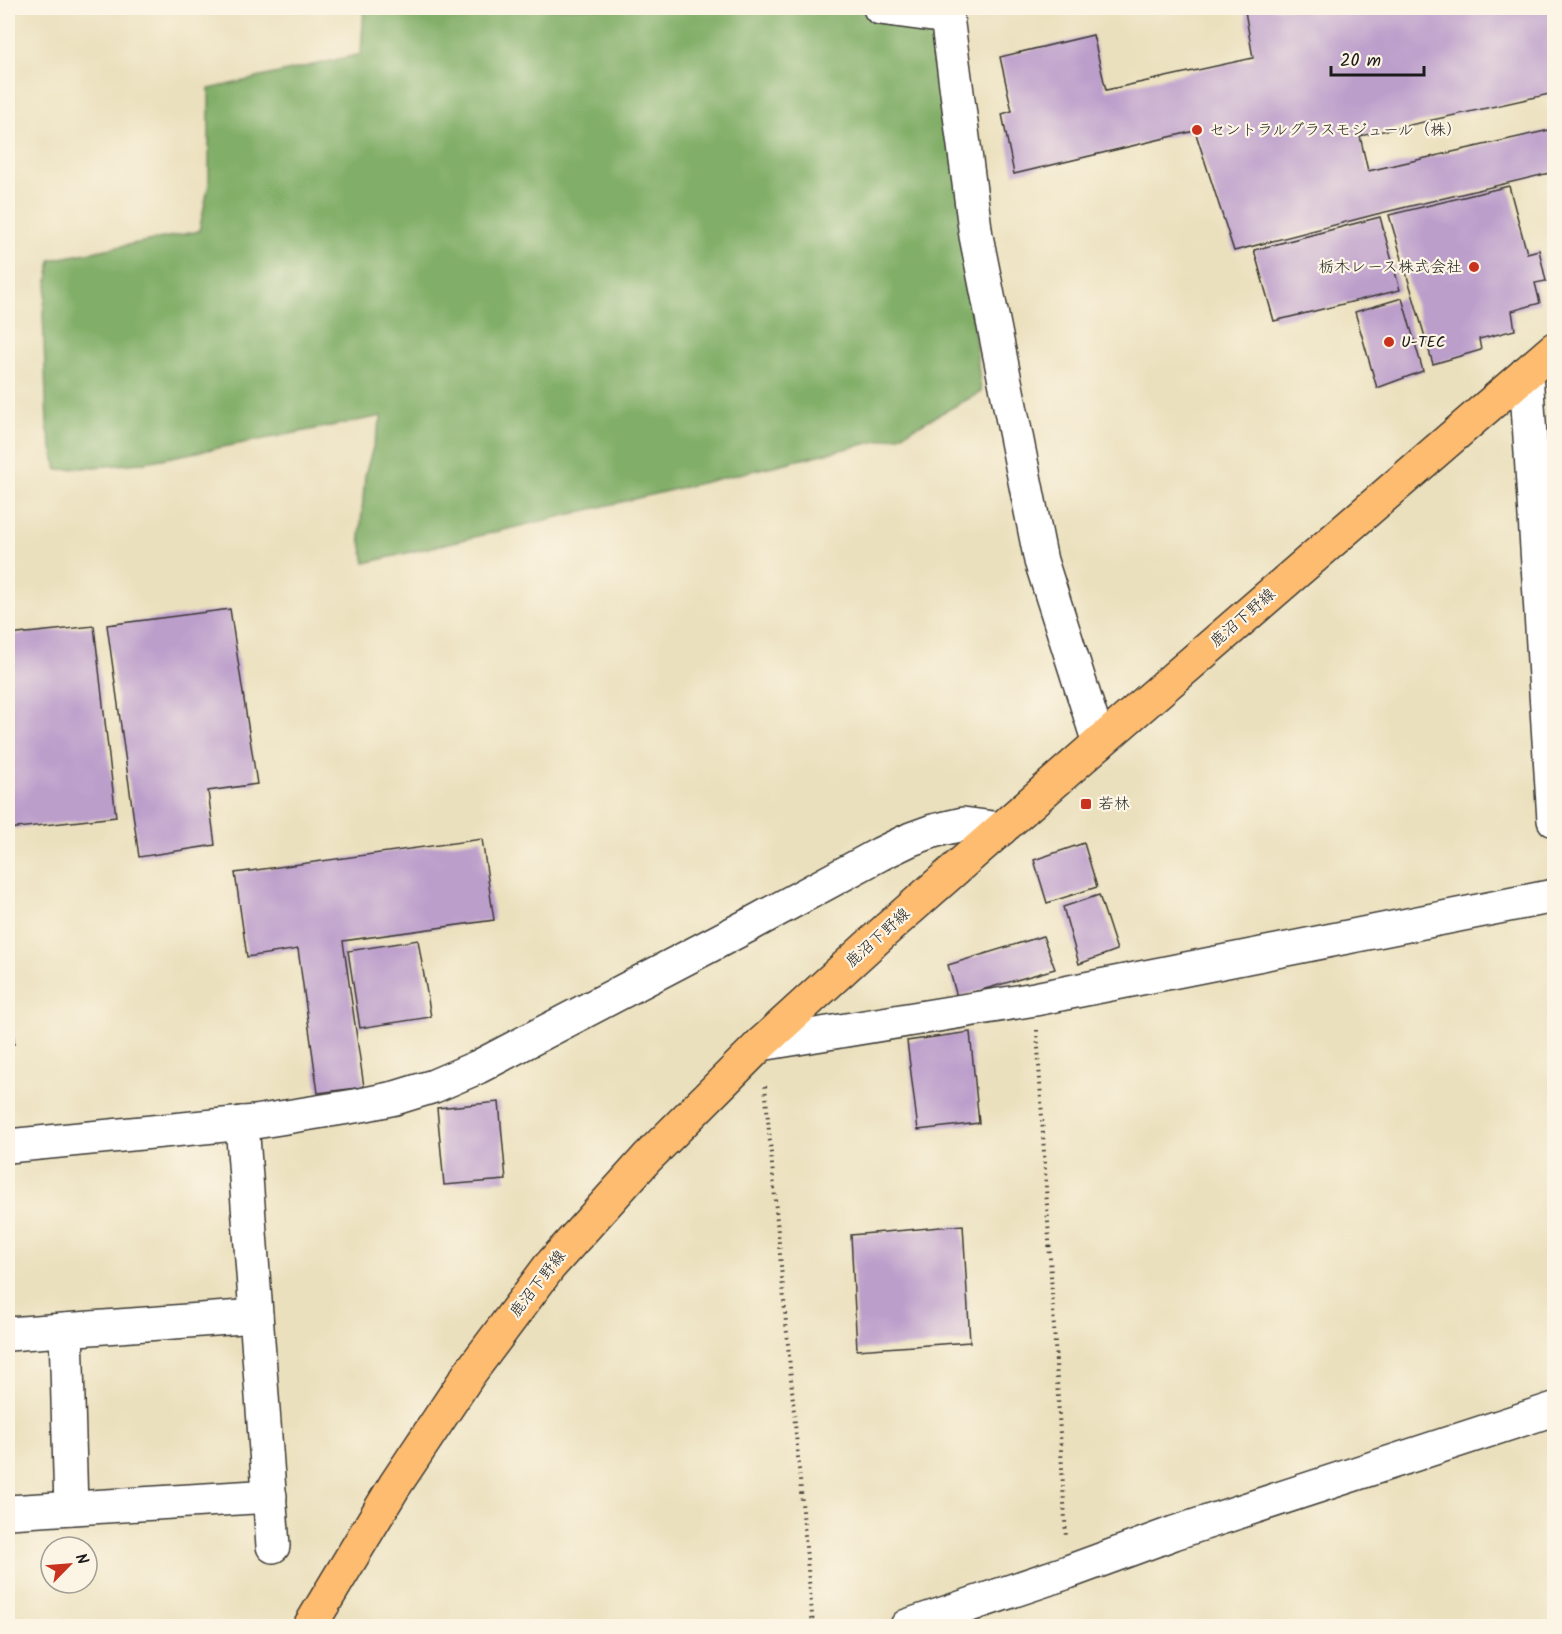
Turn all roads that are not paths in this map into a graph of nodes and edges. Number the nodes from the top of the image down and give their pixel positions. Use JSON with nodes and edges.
{"nodes":[{"id":1,"x":880,"y":8,"type":"edge"},
{"id":2,"x":951,"y":12,"type":"edge"},
{"id":3,"x":1554,"y":349,"type":"edge"},
{"id":4,"x":1526,"y":373,"type":"junction"},
{"id":5,"x":1099,"y":743,"type":"junction"},
{"id":6,"x":1554,"y":820,"type":"edge"},
{"id":7,"x":1001,"y":829,"type":"junction"},
{"id":8,"x":1554,"y":896,"type":"edge"},
{"id":9,"x":761,"y":1044,"type":"junction"},
{"id":10,"x":242,"y":1123,"type":"junction"},
{"id":11,"x":8,"y":1146,"type":"edge"},
{"id":12,"x":256,"y":1316,"type":"junction"},
{"id":13,"x":66,"y":1330,"type":"junction"},
{"id":14,"x":8,"y":1334,"type":"edge"},
{"id":15,"x":1554,"y":1409,"type":"edge"},
{"id":16,"x":270,"y":1496,"type":"junction"},
{"id":17,"x":71,"y":1508,"type":"junction"},
{"id":18,"x":8,"y":1512,"type":"edge"},
{"id":19,"x":273,"y":1546,"type":"dead end"},
{"id":20,"x":310,"y":1626,"type":"edge"},
{"id":21,"x":907,"y":1626,"type":"edge"}],
"edges":[{"from":1,"to":2,"type":"street"},
{"from":2,"to":5,"type":"street"},
{"from":3,"to":4,"type":"main road","name":"鹿沼下野線"},
{"from":4,"to":5,"type":"main road","name":"鹿沼下野線"},
{"from":4,"to":6,"type":"street"},
{"from":5,"to":7,"type":"main road","name":"鹿沼下野線"},
{"from":7,"to":9,"type":"main road","name":"鹿沼下野線"},
{"from":7,"to":10,"type":"street"},
{"from":8,"to":9,"type":"street"},
{"from":9,"to":20,"type":"main road","name":"鹿沼下野線"},
{"from":10,"to":11,"type":"street"},
{"from":10,"to":12,"type":"street"},
{"from":12,"to":13,"type":"street"},
{"from":12,"to":16,"type":"street"},
{"from":13,"to":14,"type":"street"},
{"from":13,"to":17,"type":"street"},
{"from":15,"to":21,"type":"street"},
{"from":16,"to":17,"type":"street"},
{"from":16,"to":19,"type":"street"},
{"from":17,"to":18,"type":"street"}]}
